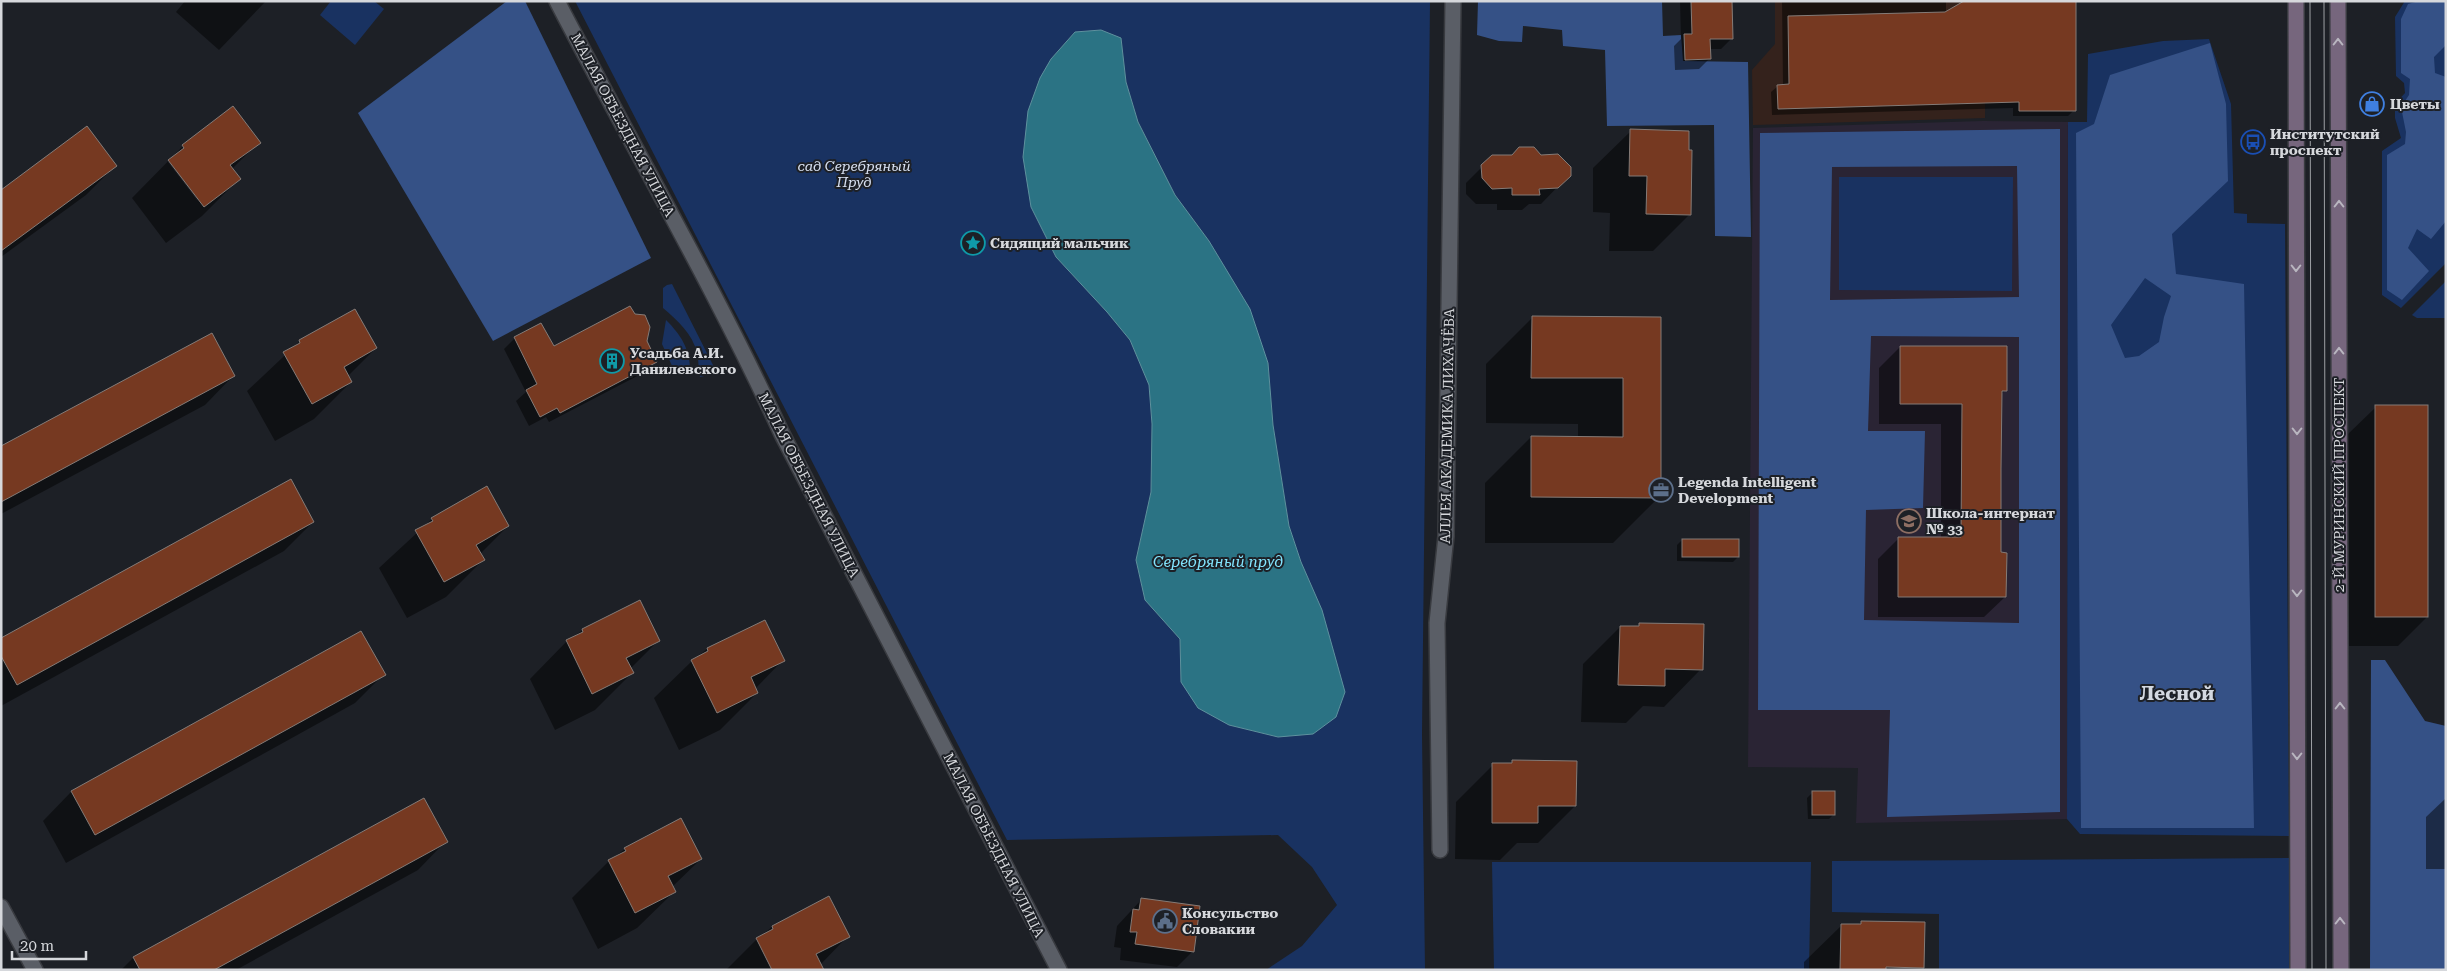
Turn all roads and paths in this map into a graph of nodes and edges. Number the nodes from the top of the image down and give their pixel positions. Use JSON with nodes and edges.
{"nodes":[{"id":1,"x":557,"y":1,"type":"edge"},
{"id":2,"x":1453,"y":1,"type":"edge"},
{"id":3,"x":2296,"y":1,"type":"edge"},
{"id":4,"x":2338,"y":1,"type":"edge"},
{"id":5,"x":1440,"y":850,"type":"dead end"},
{"id":6,"x":1,"y":907,"type":"edge"},
{"id":7,"x":35,"y":970,"type":"edge"},
{"id":8,"x":1059,"y":970,"type":"edge"},
{"id":9,"x":2298,"y":970,"type":"edge"},
{"id":10,"x":2340,"y":970,"type":"edge"}],
"edges":[{"from":1,"to":8,"type":"street","name":"МАЛАЯ ОБЪЕЗДНАЯ УЛИЦА"},
{"from":2,"to":5,"type":"street","name":"АЛЛЕЯ АКАДЕМИКА ЛИХАЧЁВА"},
{"from":3,"to":9,"type":"main road","one_way":true},
{"from":10,"to":4,"type":"main road","name":"2-Й МУРИНСКИЙ ПРОСПЕКТ","one_way":true},
{"from":6,"to":7,"type":"street"}]}
